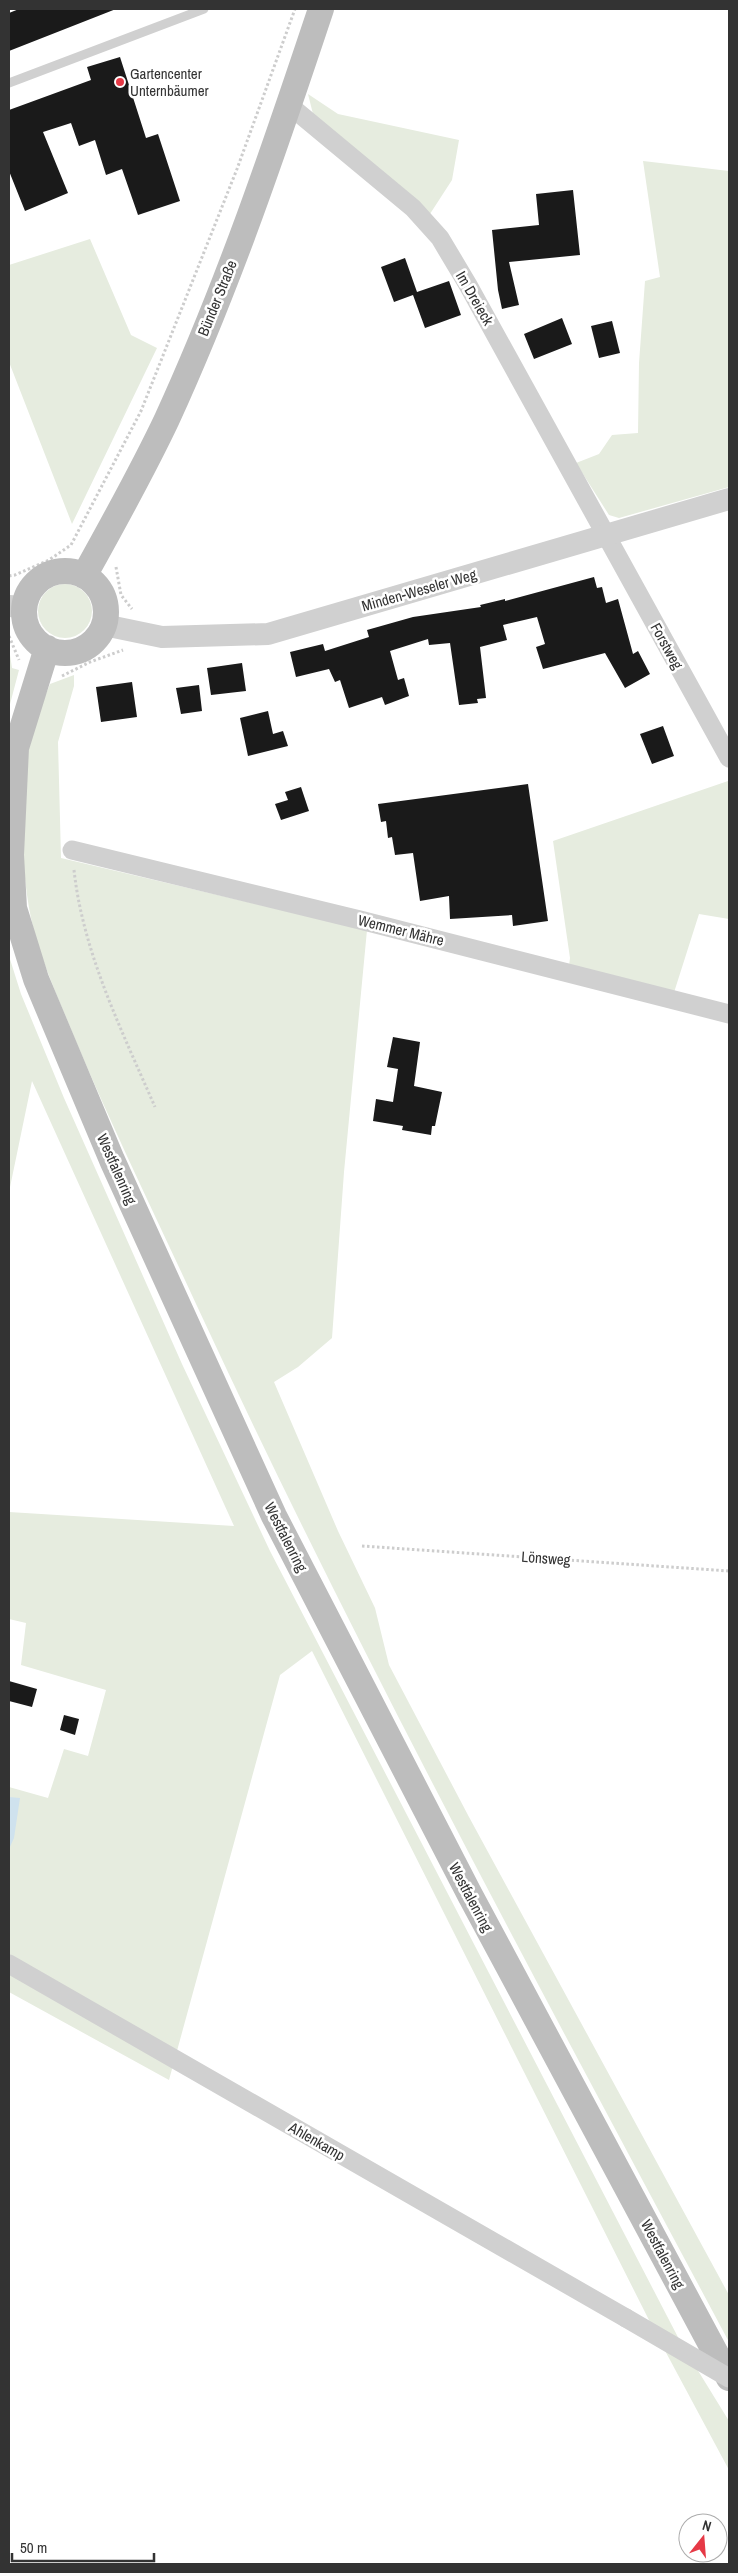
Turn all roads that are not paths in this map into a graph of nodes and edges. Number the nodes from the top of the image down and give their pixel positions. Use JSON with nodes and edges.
{"nodes":[{"id":1,"x":204,"y":9,"type":"edge"},
{"id":2,"x":321,"y":9,"type":"edge"},
{"id":3,"x":9,"y":83,"type":"edge"},
{"id":4,"x":289,"y":105,"type":"junction"},
{"id":5,"x":729,"y":500,"type":"edge"},
{"id":6,"x":605,"y":535,"type":"junction"},
{"id":7,"x":84,"y":576,"type":"junction"},
{"id":8,"x":17,"y":606,"type":"edge"},
{"id":9,"x":104,"y":625,"type":"junction"},
{"id":10,"x":47,"y":648,"type":"junction"},
{"id":11,"x":729,"y":758,"type":"edge"},
{"id":12,"x":72,"y":850,"type":"road end"},
{"id":13,"x":729,"y":1014,"type":"edge"},
{"id":14,"x":9,"y":1964,"type":"edge"},
{"id":15,"x":729,"y":2378,"type":"edge"}],
"edges":[{"from":1,"to":3,"type":"lane"},
{"from":2,"to":4,"type":"main road","name":"Bünder Straße"},
{"from":4,"to":6,"type":"street","name":"Im Dreieck"},
{"from":4,"to":7,"type":"main road","name":"Bünder Straße"},
{"from":5,"to":6,"type":"street","name":"Minden-Weseler Weg"},
{"from":6,"to":9,"type":"street","name":"Minden-Weseler Weg"},
{"from":6,"to":11,"type":"street","name":"Forstweg"},
{"from":7,"to":8,"type":"main road"},
{"from":7,"to":9,"type":"main road"},
{"from":8,"to":10,"type":"main road"},
{"from":9,"to":10,"type":"main road"},
{"from":10,"to":15,"type":"main road","name":"Westfalenring"},
{"from":12,"to":13,"type":"street","name":"Wemmer Mähre"},
{"from":14,"to":15,"type":"street","name":"Ahlenkamp","bridge":true}]}
